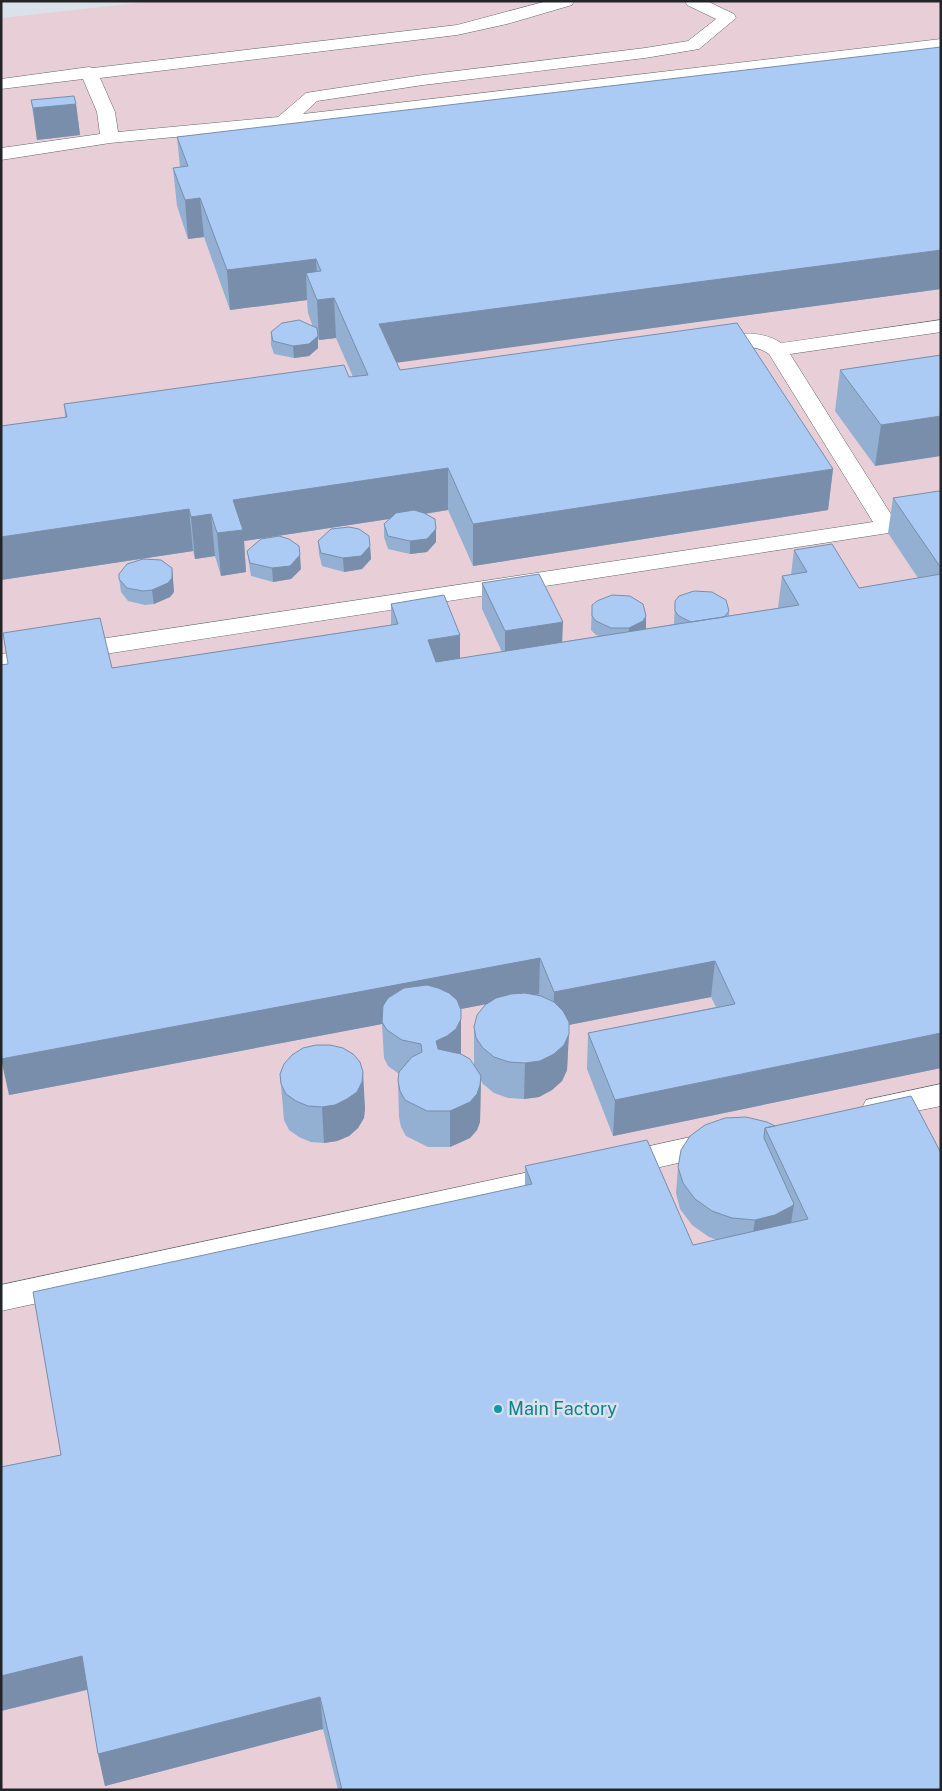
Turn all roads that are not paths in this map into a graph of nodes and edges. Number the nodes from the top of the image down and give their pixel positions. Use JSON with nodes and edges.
{"nodes":[{"id":1,"x":566,"y":1,"type":"edge"},
{"id":2,"x":693,"y":1,"type":"edge"},
{"id":3,"x":941,"y":44,"type":"edge"},
{"id":4,"x":89,"y":72,"type":"junction"},
{"id":5,"x":1,"y":84,"type":"edge"},
{"id":6,"x":282,"y":122,"type":"junction"},
{"id":7,"x":110,"y":138,"type":"junction"},
{"id":8,"x":1,"y":154,"type":"edge"},
{"id":9,"x":941,"y":326,"type":"edge"},
{"id":10,"x":692,"y":347,"type":"edge"},
{"id":11,"x":777,"y":350,"type":"junction"},
{"id":12,"x":1,"y":662,"type":"edge"},
{"id":13,"x":941,"y":1095,"type":"edge"},
{"id":14,"x":854,"y":1114,"type":"edge"},
{"id":15,"x":747,"y":1137,"type":"edge"},
{"id":16,"x":1,"y":1298,"type":"edge"}],
"edges":[{"from":1,"to":4,"type":"lane"},
{"from":2,"to":6,"type":"lane"},
{"from":3,"to":6,"type":"lane"},
{"from":4,"to":5,"type":"lane"},
{"from":4,"to":7,"type":"lane"},
{"from":6,"to":7,"type":"lane"},
{"from":7,"to":8,"type":"lane"},
{"from":9,"to":11,"type":"lane"},
{"from":10,"to":11,"type":"lane"},
{"from":11,"to":12,"type":"lane"},
{"from":13,"to":14,"type":"lane"},
{"from":15,"to":16,"type":"lane"}]}
